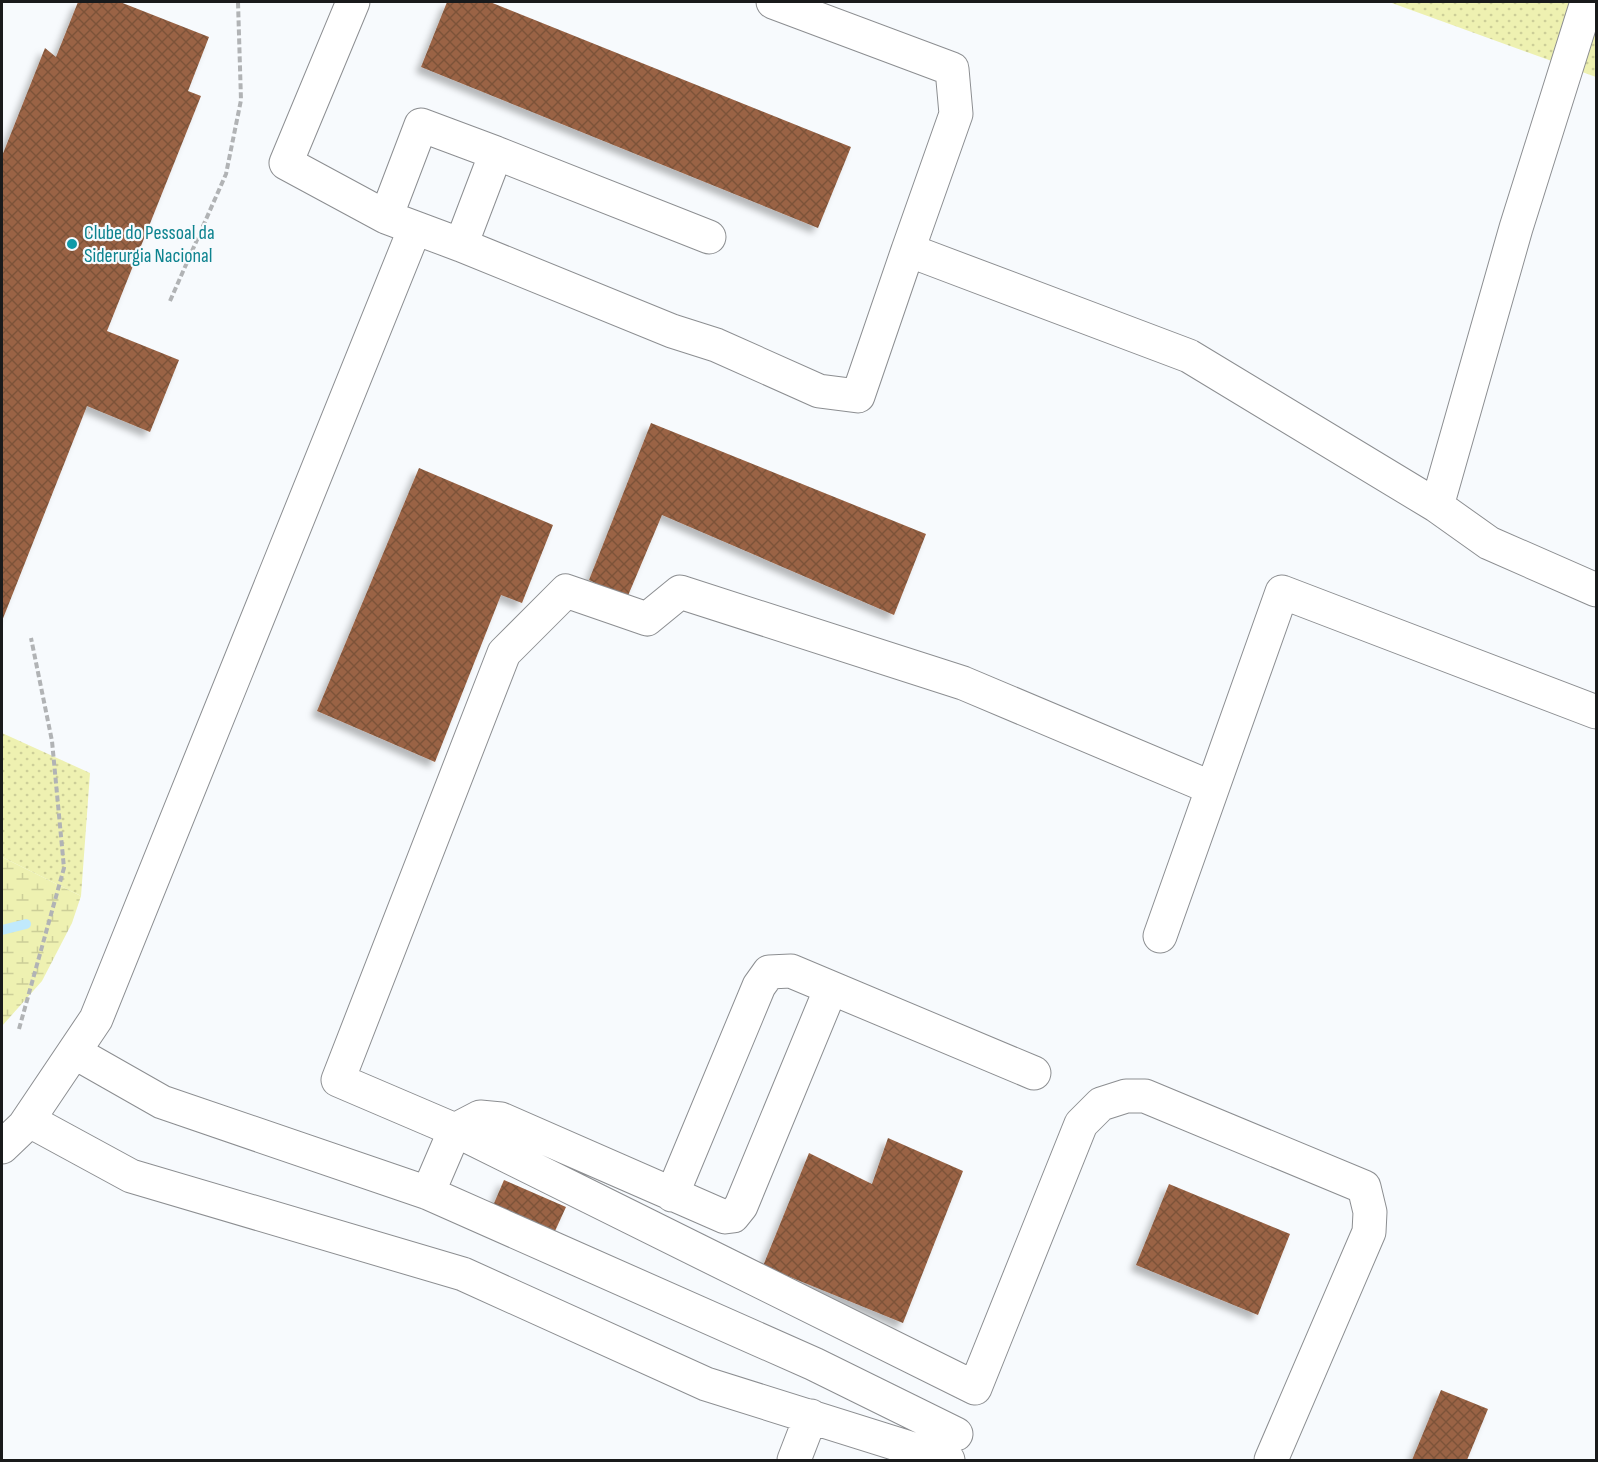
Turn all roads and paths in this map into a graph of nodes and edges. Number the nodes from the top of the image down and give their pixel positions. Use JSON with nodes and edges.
{"nodes":[{"id":1,"x":238,"y":2,"type":"edge"},
{"id":2,"x":353,"y":2,"type":"edge"},
{"id":3,"x":773,"y":2,"type":"edge"},
{"id":4,"x":1587,"y":2,"type":"edge"},
{"id":5,"x":496,"y":153,"type":"junction"},
{"id":6,"x":400,"y":222,"type":"junction"},
{"id":7,"x":709,"y":237,"type":"dead end"},
{"id":8,"x":461,"y":245,"type":"junction"},
{"id":9,"x":908,"y":250,"type":"junction"},
{"id":10,"x":170,"y":301,"type":"dead end"},
{"id":11,"x":1437,"y":506,"type":"junction"},
{"id":12,"x":1596,"y":590,"type":"edge"},
{"id":13,"x":31,"y":638,"type":"dead end"},
{"id":14,"x":1596,"y":712,"type":"edge"},
{"id":15,"x":1212,"y":788,"type":"junction"},
{"id":16,"x":1160,"y":936,"type":"dead end"},
{"id":17,"x":831,"y":988,"type":"junction"},
{"id":18,"x":19,"y":1029,"type":"dead end"},
{"id":19,"x":74,"y":1052,"type":"junction"},
{"id":20,"x":1034,"y":1073,"type":"dead end"},
{"id":21,"x":28,"y":1120,"type":"junction"},
{"id":22,"x":455,"y":1130,"type":"junction"},
{"id":23,"x":2,"y":1147,"type":"edge"},
{"id":24,"x":428,"y":1193,"type":"junction"},
{"id":25,"x":672,"y":1195,"type":"junction"},
{"id":26,"x":975,"y":1388,"type":"junction"},
{"id":27,"x":811,"y":1416,"type":"junction"},
{"id":28,"x":948,"y":1454,"type":"edge"},
{"id":29,"x":794,"y":1461,"type":"edge"},
{"id":30,"x":1271,"y":1461,"type":"edge"}],
"edges":[{"from":1,"to":10,"type":"path"},
{"from":2,"to":6,"type":"lane"},
{"from":3,"to":9,"type":"lane"},
{"from":4,"to":11,"type":"lane"},
{"from":5,"to":6,"type":"lane"},
{"from":5,"to":7,"type":"lane"},
{"from":5,"to":8,"type":"lane"},
{"from":6,"to":8,"type":"lane"},
{"from":6,"to":19,"type":"lane"},
{"from":8,"to":9,"type":"lane"},
{"from":9,"to":11,"type":"lane"},
{"from":11,"to":12,"type":"lane"},
{"from":13,"to":18,"type":"path"},
{"from":14,"to":15,"type":"lane"},
{"from":15,"to":16,"type":"lane"},
{"from":15,"to":22,"type":"lane"},
{"from":17,"to":20,"type":"lane"},
{"from":17,"to":25,"type":"lane"},
{"from":17,"to":25,"type":"lane"},
{"from":19,"to":21,"type":"lane"},
{"from":19,"to":24,"type":"lane"},
{"from":21,"to":23,"type":"lane"},
{"from":21,"to":27,"type":"lane"},
{"from":22,"to":24,"type":"lane"},
{"from":22,"to":25,"type":"lane"},
{"from":22,"to":26,"type":"lane"},
{"from":24,"to":28,"type":"lane"},
{"from":26,"to":28,"type":"lane"},
{"from":26,"to":30,"type":"lane"},
{"from":27,"to":28,"type":"lane"},
{"from":27,"to":29,"type":"lane"}]}
